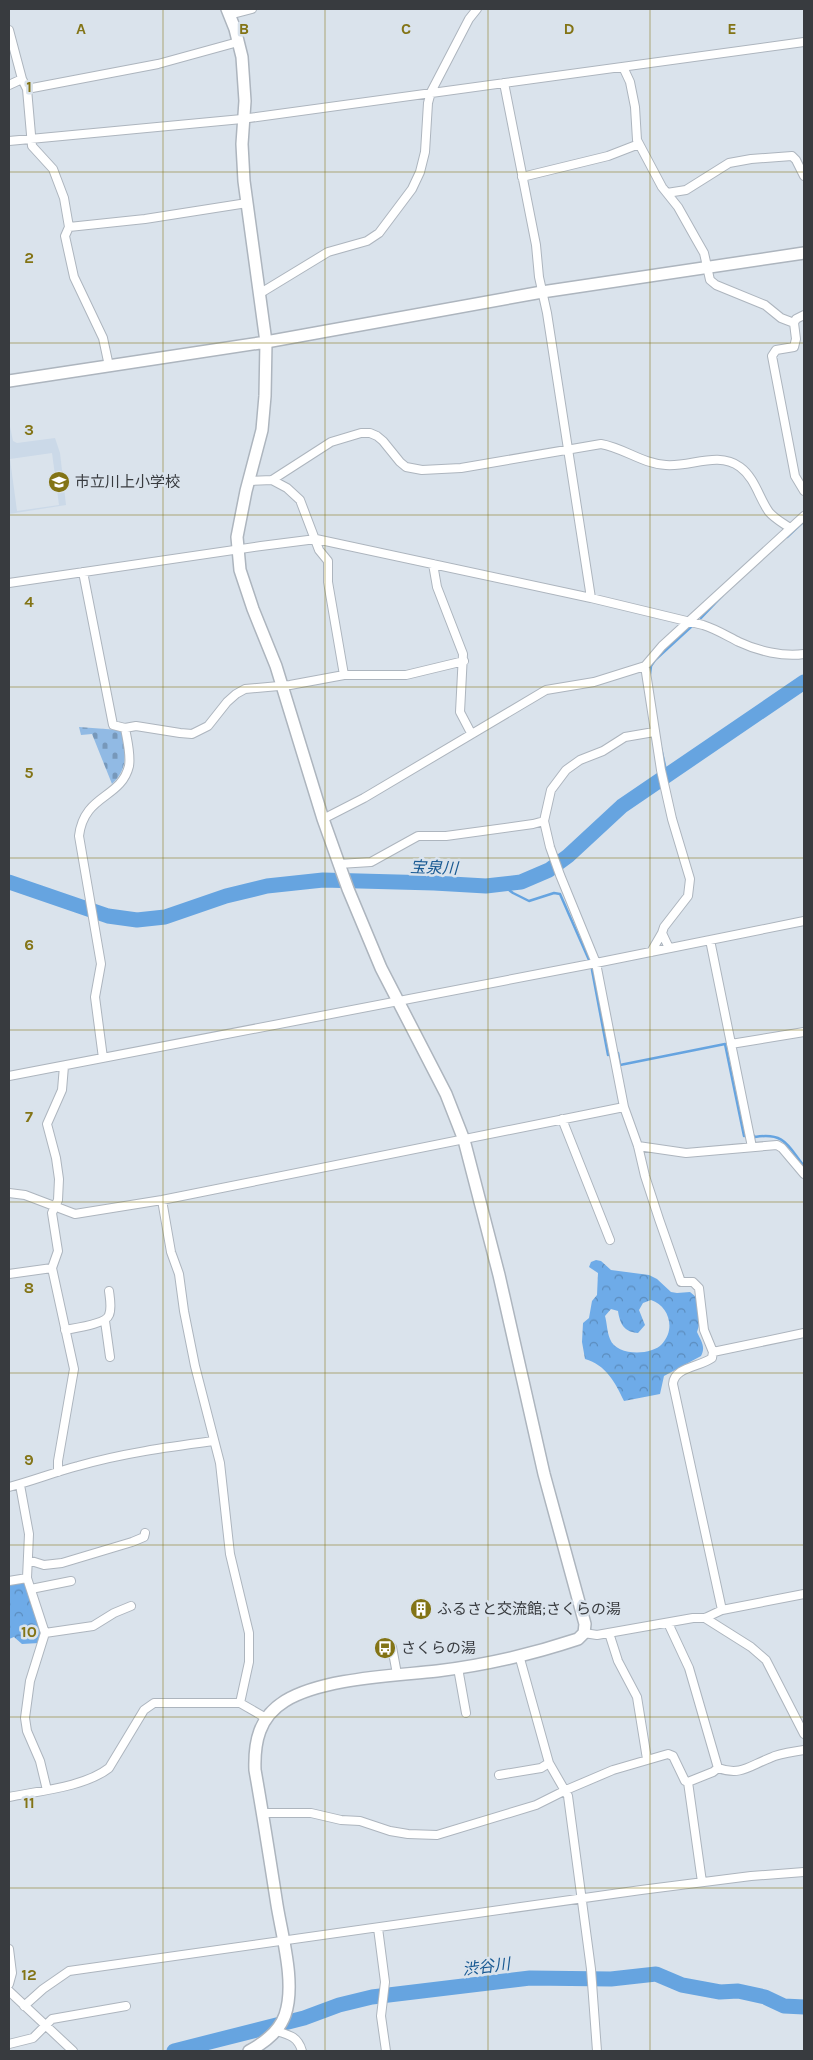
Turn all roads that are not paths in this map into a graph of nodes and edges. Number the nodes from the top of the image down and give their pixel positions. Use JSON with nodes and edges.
{"nodes":[{"id":1,"x":252,"y":9,"type":"edge"},
{"id":2,"x":477,"y":9,"type":"edge"},
{"id":3,"x":228,"y":12,"type":"edge"},
{"id":4,"x":9,"y":30,"type":"edge"},
{"id":5,"x":238,"y":42,"type":"junction"},
{"id":6,"x":804,"y":42,"type":"edge"},
{"id":7,"x":623,"y":67,"type":"junction"},
{"id":8,"x":22,"y":79,"type":"junction"},
{"id":9,"x":504,"y":83,"type":"junction"},
{"id":10,"x":9,"y":85,"type":"edge"},
{"id":11,"x":27,"y":89,"type":"junction"},
{"id":12,"x":431,"y":92,"type":"junction"},
{"id":13,"x":242,"y":119,"type":"junction"},
{"id":14,"x":30,"y":138,"type":"junction"},
{"id":15,"x":9,"y":141,"type":"edge"},
{"id":16,"x":639,"y":144,"type":"junction"},
{"id":17,"x":522,"y":176,"type":"junction"},
{"id":18,"x":804,"y":176,"type":"edge"},
{"id":19,"x":667,"y":193,"type":"junction"},
{"id":20,"x":247,"y":203,"type":"junction"},
{"id":21,"x":69,"y":227,"type":"junction"},
{"id":22,"x":804,"y":253,"type":"edge"},
{"id":23,"x":707,"y":266,"type":"junction"},
{"id":24,"x":542,"y":292,"type":"junction"},
{"id":25,"x":259,"y":294,"type":"junction"},
{"id":26,"x":804,"y":315,"type":"edge"},
{"id":27,"x":794,"y":323,"type":"junction"},
{"id":28,"x":266,"y":342,"type":"junction"},
{"id":29,"x":109,"y":366,"type":"junction"},
{"id":30,"x":9,"y":381,"type":"edge"},
{"id":31,"x":568,"y":450,"type":"junction"},
{"id":32,"x":272,"y":480,"type":"junction"},
{"id":33,"x":250,"y":481,"type":"junction"},
{"id":34,"x":804,"y":491,"type":"edge"},
{"id":35,"x":804,"y":516,"type":"edge"},
{"id":36,"x":790,"y":528,"type":"junction"},
{"id":37,"x":316,"y":539,"type":"junction"},
{"id":38,"x":237,"y":549,"type":"junction"},
{"id":39,"x":434,"y":564,"type":"junction"},
{"id":40,"x":83,"y":572,"type":"junction"},
{"id":41,"x":9,"y":583,"type":"edge"},
{"id":42,"x":591,"y":598,"type":"junction"},
{"id":43,"x":690,"y":622,"type":"junction"},
{"id":44,"x":804,"y":654,"type":"edge"},
{"id":45,"x":464,"y":661,"type":"junction"},
{"id":46,"x":645,"y":666,"type":"junction"},
{"id":47,"x":344,"y":675,"type":"junction"},
{"id":48,"x":282,"y":685,"type":"junction"},
{"id":49,"x":125,"y":728,"type":"junction"},
{"id":50,"x":654,"y":732,"type":"junction"},
{"id":51,"x":471,"y":734,"type":"junction"},
{"id":52,"x":324,"y":819,"type":"junction"},
{"id":53,"x":544,"y":821,"type":"junction"},
{"id":54,"x":341,"y":868,"type":"junction"},
{"id":55,"x":804,"y":921,"type":"edge"},
{"id":56,"x":662,"y":933,"type":"junction"},
{"id":57,"x":710,"y":940,"type":"junction"},
{"id":58,"x":669,"y":948,"type":"junction"},
{"id":59,"x":651,"y":952,"type":"junction"},
{"id":60,"x":596,"y":963,"type":"junction"},
{"id":61,"x":398,"y":1001,"type":"junction"},
{"id":62,"x":804,"y":1032,"type":"edge"},
{"id":63,"x":731,"y":1044,"type":"junction"},
{"id":64,"x":103,"y":1058,"type":"junction"},
{"id":65,"x":64,"y":1066,"type":"junction"},
{"id":66,"x":9,"y":1076,"type":"edge"},
{"id":67,"x":624,"y":1107,"type":"junction"},
{"id":68,"x":562,"y":1119,"type":"junction"},
{"id":69,"x":464,"y":1140,"type":"junction"},
{"id":70,"x":638,"y":1146,"type":"junction"},
{"id":71,"x":752,"y":1147,"type":"junction"},
{"id":72,"x":804,"y":1174,"type":"edge"},
{"id":73,"x":9,"y":1193,"type":"edge"},
{"id":74,"x":162,"y":1200,"type":"junction"},
{"id":75,"x":55,"y":1208,"type":"junction"},
{"id":76,"x":610,"y":1240,"type":"dead end"},
{"id":77,"x":52,"y":1268,"type":"junction"},
{"id":78,"x":9,"y":1274,"type":"edge"},
{"id":79,"x":108,"y":1291,"type":"dead end"},
{"id":80,"x":105,"y":1321,"type":"junction"},
{"id":81,"x":65,"y":1330,"type":"junction"},
{"id":82,"x":804,"y":1333,"type":"edge"},
{"id":83,"x":713,"y":1352,"type":"junction"},
{"id":84,"x":110,"y":1356,"type":"dead end"},
{"id":85,"x":214,"y":1440,"type":"junction"},
{"id":86,"x":58,"y":1472,"type":"junction"},
{"id":87,"x":20,"y":1485,"type":"junction"},
{"id":88,"x":9,"y":1487,"type":"edge"},
{"id":89,"x":145,"y":1533,"type":"dead end"},
{"id":90,"x":28,"y":1560,"type":"junction"},
{"id":91,"x":27,"y":1578,"type":"junction"},
{"id":92,"x":9,"y":1581,"type":"edge"},
{"id":93,"x":71,"y":1581,"type":"dead end"},
{"id":94,"x":31,"y":1588,"type":"junction"},
{"id":95,"x":804,"y":1594,"type":"edge"},
{"id":96,"x":131,"y":1606,"type":"dead end"},
{"id":97,"x":722,"y":1610,"type":"junction"},
{"id":98,"x":705,"y":1618,"type":"junction"},
{"id":99,"x":668,"y":1622,"type":"junction"},
{"id":100,"x":45,"y":1633,"type":"junction"},
{"id":101,"x":584,"y":1633,"type":"junction"},
{"id":102,"x":609,"y":1633,"type":"junction"},
{"id":103,"x":392,"y":1647,"type":"dead end"},
{"id":104,"x":519,"y":1655,"type":"junction"},
{"id":105,"x":458,"y":1668,"type":"junction"},
{"id":106,"x":396,"y":1674,"type":"junction"},
{"id":107,"x":240,"y":1703,"type":"junction"},
{"id":108,"x":466,"y":1713,"type":"dead end"},
{"id":109,"x":266,"y":1718,"type":"junction"},
{"id":110,"x":804,"y":1734,"type":"edge"},
{"id":111,"x":804,"y":1750,"type":"edge"},
{"id":112,"x":647,"y":1759,"type":"junction"},
{"id":113,"x":549,"y":1763,"type":"junction"},
{"id":114,"x":718,"y":1768,"type":"junction"},
{"id":115,"x":499,"y":1775,"type":"dead end"},
{"id":116,"x":688,"y":1782,"type":"junction"},
{"id":117,"x":47,"y":1790,"type":"junction"},
{"id":118,"x":566,"y":1790,"type":"junction"},
{"id":119,"x":9,"y":1796,"type":"edge"},
{"id":120,"x":262,"y":1813,"type":"junction"},
{"id":121,"x":804,"y":1872,"type":"edge"},
{"id":122,"x":702,"y":1882,"type":"junction"},
{"id":123,"x":583,"y":1899,"type":"junction"},
{"id":124,"x":378,"y":1928,"type":"junction"},
{"id":125,"x":283,"y":1941,"type":"junction"},
{"id":126,"x":9,"y":1949,"type":"edge"},
{"id":127,"x":9,"y":1984,"type":"edge"},
{"id":128,"x":9,"y":1991,"type":"edge"},
{"id":129,"x":24,"y":2006,"type":"junction"},
{"id":130,"x":126,"y":2006,"type":"dead end"},
{"id":131,"x":46,"y":2026,"type":"junction"},
{"id":132,"x":276,"y":2031,"type":"junction"},
{"id":133,"x":14,"y":2046,"type":"edge"},
{"id":134,"x":73,"y":2051,"type":"edge"},
{"id":135,"x":249,"y":2051,"type":"edge"},
{"id":136,"x":302,"y":2051,"type":"edge"},
{"id":137,"x":386,"y":2051,"type":"edge"},
{"id":138,"x":597,"y":2051,"type":"edge"}],
"edges":[{"from":1,"to":3,"type":"street"},
{"from":2,"to":12,"type":"street"},
{"from":3,"to":5,"type":"street"},
{"from":4,"to":8,"type":"street"},
{"from":5,"to":11,"type":"street"},
{"from":5,"to":13,"type":"street"},
{"from":6,"to":7,"type":"street"},
{"from":7,"to":9,"type":"street"},
{"from":7,"to":16,"type":"street"},
{"from":8,"to":10,"type":"street"},
{"from":8,"to":11,"type":"street"},
{"from":9,"to":12,"type":"street"},
{"from":9,"to":17,"type":"street"},
{"from":11,"to":14,"type":"street"},
{"from":12,"to":13,"type":"street"},
{"from":12,"to":25,"type":"street"},
{"from":13,"to":14,"type":"street"},
{"from":13,"to":20,"type":"street"},
{"from":14,"to":15,"type":"street"},
{"from":14,"to":21,"type":"street"},
{"from":16,"to":17,"type":"street"},
{"from":16,"to":19,"type":"street"},
{"from":17,"to":24,"type":"street"},
{"from":18,"to":19,"type":"street"},
{"from":19,"to":23,"type":"street"},
{"from":20,"to":21,"type":"street"},
{"from":20,"to":25,"type":"street"},
{"from":21,"to":29,"type":"street"},
{"from":22,"to":23,"type":"street"},
{"from":23,"to":24,"type":"street"},
{"from":23,"to":27,"type":"street"},
{"from":24,"to":28,"type":"street"},
{"from":24,"to":31,"type":"street"},
{"from":25,"to":28,"type":"street"},
{"from":26,"to":27,"type":"street"},
{"from":27,"to":34,"type":"street"},
{"from":28,"to":29,"type":"street"},
{"from":28,"to":33,"type":"street"},
{"from":29,"to":30,"type":"street"},
{"from":31,"to":32,"type":"street"},
{"from":31,"to":36,"type":"street"},
{"from":31,"to":42,"type":"street"},
{"from":32,"to":33,"type":"street"},
{"from":32,"to":37,"type":"street"},
{"from":33,"to":38,"type":"street"},
{"from":35,"to":36,"type":"street"},
{"from":36,"to":43,"type":"street"},
{"from":37,"to":38,"type":"street"},
{"from":37,"to":39,"type":"street"},
{"from":37,"to":47,"type":"street"},
{"from":38,"to":40,"type":"street"},
{"from":38,"to":48,"type":"street"},
{"from":39,"to":42,"type":"street"},
{"from":39,"to":45,"type":"street"},
{"from":40,"to":41,"type":"street"},
{"from":40,"to":49,"type":"street"},
{"from":42,"to":43,"type":"street"},
{"from":43,"to":44,"type":"street"},
{"from":43,"to":46,"type":"street"},
{"from":45,"to":47,"type":"street"},
{"from":45,"to":51,"type":"street"},
{"from":46,"to":50,"type":"street"},
{"from":46,"to":51,"type":"street"},
{"from":47,"to":48,"type":"street"},
{"from":48,"to":49,"type":"street"},
{"from":48,"to":52,"type":"street"},
{"from":49,"to":64,"type":"street"},
{"from":50,"to":53,"type":"street"},
{"from":50,"to":56,"type":"street"},
{"from":51,"to":52,"type":"street"},
{"from":52,"to":54,"type":"street"},
{"from":53,"to":54,"type":"street"},
{"from":53,"to":60,"type":"street"},
{"from":54,"to":61,"type":"street"},
{"from":55,"to":57,"type":"street"},
{"from":56,"to":58,"type":"street"},
{"from":56,"to":59,"type":"street"},
{"from":57,"to":58,"type":"street"},
{"from":57,"to":63,"type":"street"},
{"from":58,"to":59,"type":"street"},
{"from":59,"to":60,"type":"street"},
{"from":60,"to":61,"type":"street"},
{"from":60,"to":67,"type":"street"},
{"from":61,"to":64,"type":"street"},
{"from":61,"to":69,"type":"street"},
{"from":62,"to":63,"type":"street"},
{"from":63,"to":71,"type":"street"},
{"from":64,"to":65,"type":"street"},
{"from":65,"to":66,"type":"street"},
{"from":65,"to":75,"type":"street"},
{"from":67,"to":68,"type":"street"},
{"from":67,"to":70,"type":"street"},
{"from":68,"to":69,"type":"street"},
{"from":68,"to":76,"type":"street"},
{"from":69,"to":74,"type":"street"},
{"from":69,"to":101,"type":"street"},
{"from":70,"to":71,"type":"street"},
{"from":70,"to":83,"type":"street"},
{"from":71,"to":72,"type":"street"},
{"from":73,"to":75,"type":"street"},
{"from":74,"to":75,"type":"street"},
{"from":74,"to":85,"type":"street"},
{"from":75,"to":77,"type":"street"},
{"from":77,"to":78,"type":"street"},
{"from":77,"to":81,"type":"street"},
{"from":79,"to":80,"type":"street"},
{"from":80,"to":81,"type":"street"},
{"from":80,"to":84,"type":"street"},
{"from":81,"to":86,"type":"street"},
{"from":82,"to":83,"type":"street"},
{"from":83,"to":97,"type":"street"},
{"from":85,"to":86,"type":"street"},
{"from":85,"to":107,"type":"street"},
{"from":86,"to":87,"type":"street"},
{"from":87,"to":88,"type":"street"},
{"from":87,"to":90,"type":"street"},
{"from":89,"to":90,"type":"street"},
{"from":90,"to":91,"type":"street"},
{"from":91,"to":92,"type":"street"},
{"from":91,"to":94,"type":"street"},
{"from":93,"to":94,"type":"street"},
{"from":94,"to":100,"type":"street"},
{"from":95,"to":97,"type":"street"},
{"from":96,"to":100,"type":"street"},
{"from":97,"to":98,"type":"street"},
{"from":98,"to":99,"type":"street"},
{"from":98,"to":110,"type":"street"},
{"from":99,"to":102,"type":"street"},
{"from":99,"to":114,"type":"street"},
{"from":100,"to":117,"type":"street"},
{"from":101,"to":102,"type":"street"},
{"from":101,"to":104,"type":"street"},
{"from":102,"to":112,"type":"street"},
{"from":103,"to":106,"type":"street"},
{"from":104,"to":105,"type":"street"},
{"from":104,"to":113,"type":"street"},
{"from":105,"to":106,"type":"street"},
{"from":105,"to":108,"type":"street"},
{"from":106,"to":109,"type":"street"},
{"from":107,"to":109,"type":"street"},
{"from":107,"to":117,"type":"street"},
{"from":109,"to":120,"type":"street"},
{"from":111,"to":114,"type":"street"},
{"from":112,"to":116,"type":"street"},
{"from":112,"to":118,"type":"street"},
{"from":113,"to":115,"type":"street"},
{"from":113,"to":118,"type":"street"},
{"from":114,"to":116,"type":"street"},
{"from":116,"to":122,"type":"street"},
{"from":117,"to":119,"type":"street"},
{"from":118,"to":120,"type":"street"},
{"from":118,"to":123,"type":"street"},
{"from":120,"to":125,"type":"street"},
{"from":121,"to":122,"type":"street"},
{"from":122,"to":123,"type":"street"},
{"from":123,"to":124,"type":"street"},
{"from":123,"to":138,"type":"street"},
{"from":124,"to":125,"type":"street"},
{"from":124,"to":137,"type":"street"},
{"from":125,"to":129,"type":"street"},
{"from":125,"to":132,"type":"street"},
{"from":126,"to":127,"type":"street"},
{"from":128,"to":129,"type":"street"},
{"from":129,"to":131,"type":"street"},
{"from":130,"to":131,"type":"street"},
{"from":131,"to":133,"type":"street"},
{"from":131,"to":134,"type":"street"},
{"from":132,"to":135,"type":"street"},
{"from":132,"to":136,"type":"street"}]}
